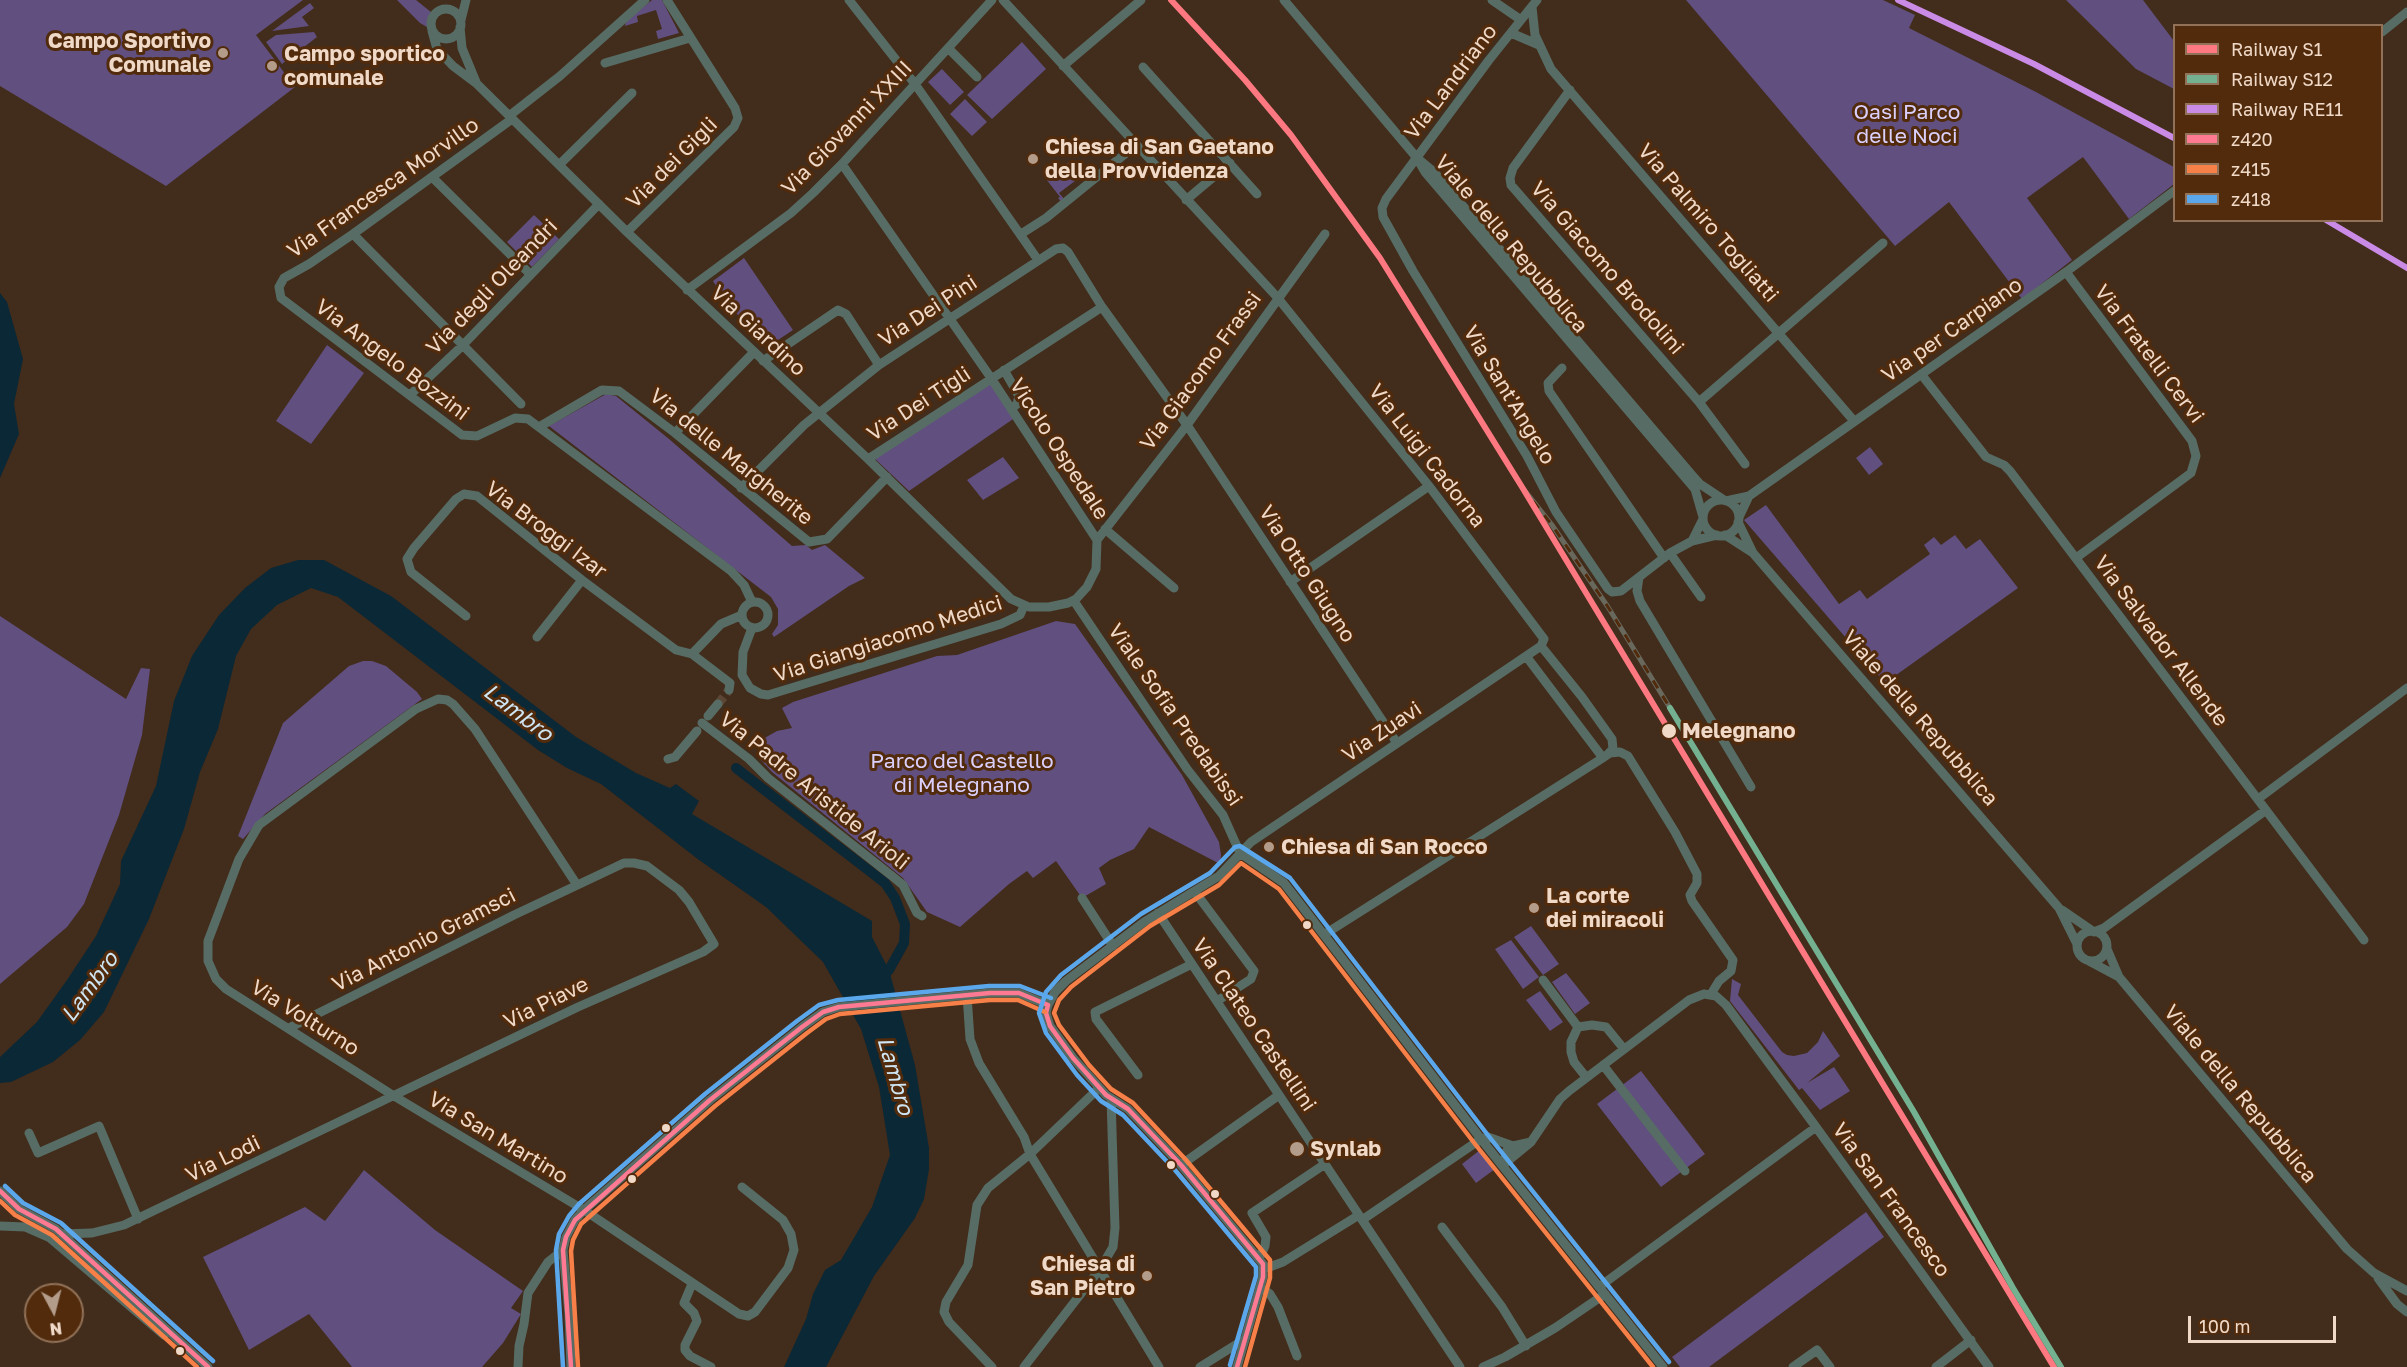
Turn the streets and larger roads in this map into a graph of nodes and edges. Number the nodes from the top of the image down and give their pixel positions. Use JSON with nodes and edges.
{"nodes":[{"id":1,"x":443,"y":0,"type":"edge"},
{"id":2,"x":466,"y":0,"type":"edge"},
{"id":3,"x":645,"y":0,"type":"edge"},
{"id":4,"x":667,"y":0,"type":"edge"},
{"id":5,"x":849,"y":0,"type":"edge"},
{"id":6,"x":992,"y":0,"type":"edge"},
{"id":7,"x":1003,"y":0,"type":"edge"},
{"id":8,"x":1141,"y":0,"type":"edge"},
{"id":9,"x":1282,"y":0,"type":"edge"},
{"id":10,"x":1492,"y":0,"type":"edge"},
{"id":11,"x":1534,"y":3,"type":"edge"},
{"id":12,"x":436,"y":12,"type":"junction"},
{"id":13,"x":2407,"y":12,"type":"edge"},
{"id":14,"x":1521,"y":20,"type":"junction"},
{"id":15,"x":460,"y":24,"type":"junction"},
{"id":16,"x":432,"y":31,"type":"junction"},
{"id":17,"x":2383,"y":31,"type":"edge"},
{"id":18,"x":1511,"y":33,"type":"junction"},
{"id":19,"x":690,"y":38,"type":"junction"},
{"id":20,"x":1539,"y":45,"type":"junction"},
{"id":21,"x":948,"y":48,"type":"junction"},
{"id":22,"x":605,"y":63,"type":"dead end"},
{"id":23,"x":1063,"y":66,"type":"junction"},
{"id":24,"x":1143,"y":67,"type":"dead end"},
{"id":25,"x":976,"y":77,"type":"dead end"},
{"id":26,"x":477,"y":84,"type":"junction"},
{"id":27,"x":915,"y":84,"type":"junction"},
{"id":28,"x":1570,"y":90,"type":"junction"},
{"id":29,"x":632,"y":93,"type":"dead end"},
{"id":30,"x":511,"y":118,"type":"junction"},
{"id":31,"x":1136,"y":145,"type":"junction"},
{"id":32,"x":1417,"y":158,"type":"junction"},
{"id":33,"x":842,"y":164,"type":"junction"},
{"id":34,"x":1230,"y":164,"type":"junction"},
{"id":35,"x":559,"y":165,"type":"junction"},
{"id":36,"x":432,"y":177,"type":"junction"},
{"id":37,"x":2173,"y":192,"type":"edge"},
{"id":38,"x":1257,"y":194,"type":"dead end"},
{"id":39,"x":1186,"y":200,"type":"junction"},
{"id":40,"x":599,"y":204,"type":"junction"},
{"id":41,"x":1382,"y":208,"type":"joint"},
{"id":42,"x":627,"y":232,"type":"junction"},
{"id":43,"x":353,"y":234,"type":"junction"},
{"id":44,"x":1022,"y":234,"type":"junction"},
{"id":45,"x":1325,"y":234,"type":"dead end"},
{"id":46,"x":1883,"y":243,"type":"dead end"},
{"id":47,"x":1063,"y":248,"type":"joint"},
{"id":48,"x":1038,"y":260,"type":"junction"},
{"id":49,"x":2066,"y":272,"type":"junction"},
{"id":50,"x":530,"y":274,"type":"junction"},
{"id":51,"x":279,"y":290,"type":"joint"},
{"id":52,"x":687,"y":290,"type":"junction"},
{"id":53,"x":1277,"y":297,"type":"junction"},
{"id":54,"x":1102,"y":306,"type":"junction"},
{"id":55,"x":949,"y":319,"type":"junction"},
{"id":56,"x":1779,"y":334,"type":"junction"},
{"id":57,"x":462,"y":346,"type":"junction"},
{"id":58,"x":754,"y":352,"type":"junction"},
{"id":59,"x":763,"y":361,"type":"junction"},
{"id":60,"x":879,"y":365,"type":"junction"},
{"id":61,"x":1562,"y":368,"type":"dead end"},
{"id":62,"x":1004,"y":370,"type":"junction"},
{"id":63,"x":1921,"y":374,"type":"junction"},
{"id":64,"x":991,"y":378,"type":"junction"},
{"id":65,"x":410,"y":395,"type":"junction"},
{"id":66,"x":1699,"y":402,"type":"junction"},
{"id":67,"x":521,"y":404,"type":"dead end"},
{"id":68,"x":1011,"y":409,"type":"junction"},
{"id":69,"x":819,"y":413,"type":"junction"},
{"id":70,"x":1854,"y":421,"type":"junction"},
{"id":71,"x":1187,"y":425,"type":"junction"},
{"id":72,"x":539,"y":428,"type":"junction"},
{"id":73,"x":675,"y":433,"type":"junction"},
{"id":74,"x":868,"y":459,"type":"junction"},
{"id":75,"x":1745,"y":464,"type":"dead end"},
{"id":76,"x":887,"y":477,"type":"junction"},
{"id":77,"x":1429,"y":486,"type":"junction"},
{"id":78,"x":741,"y":488,"type":"junction"},
{"id":79,"x":1749,"y":496,"type":"junction"},
{"id":80,"x":1725,"y":501,"type":"junction"},
{"id":81,"x":1703,"y":518,"type":"junction"},
{"id":82,"x":1738,"y":519,"type":"junction"},
{"id":83,"x":1105,"y":530,"type":"junction"},
{"id":84,"x":1721,"y":535,"type":"junction"},
{"id":85,"x":1097,"y":540,"type":"junction"},
{"id":86,"x":1692,"y":541,"type":"junction"},
{"id":87,"x":1753,"y":553,"type":"junction"},
{"id":88,"x":1667,"y":555,"type":"junction"},
{"id":89,"x":2076,"y":558,"type":"junction"},
{"id":90,"x":582,"y":580,"type":"junction"},
{"id":91,"x":1635,"y":580,"type":"junction"},
{"id":92,"x":1290,"y":582,"type":"junction"},
{"id":93,"x":1174,"y":588,"type":"dead end"},
{"id":94,"x":1701,"y":597,"type":"dead end"},
{"id":95,"x":1074,"y":601,"type":"junction"},
{"id":96,"x":752,"y":602,"type":"junction"},
{"id":97,"x":1020,"y":604,"type":"junction"},
{"id":98,"x":742,"y":615,"type":"junction"},
{"id":99,"x":466,"y":616,"type":"dead end"},
{"id":100,"x":752,"y":628,"type":"junction"},
{"id":101,"x":537,"y":637,"type":"dead end"},
{"id":102,"x":1543,"y":643,"type":"junction"},
{"id":103,"x":692,"y":654,"type":"junction"},
{"id":104,"x":1526,"y":656,"type":"junction"},
{"id":105,"x":2407,"y":688,"type":"edge"},
{"id":106,"x":729,"y":690,"type":"dead end"},
{"id":107,"x":718,"y":704,"type":"tunnel mouth"},
{"id":108,"x":702,"y":723,"type":"junction"},
{"id":109,"x":1397,"y":743,"type":"junction"},
{"id":110,"x":1602,"y":758,"type":"junction"},
{"id":111,"x":668,"y":759,"type":"dead end"},
{"id":112,"x":1751,"y":787,"type":"dead end"},
{"id":113,"x":2258,"y":799,"type":"junction"},
{"id":114,"x":2266,"y":810,"type":"junction"},
{"id":115,"x":1240,"y":853,"type":"junction"},
{"id":116,"x":576,"y":885,"type":"junction"},
{"id":117,"x":1195,"y":892,"type":"junction"},
{"id":118,"x":1082,"y":898,"type":"dead end"},
{"id":119,"x":2060,"y":908,"type":"junction"},
{"id":120,"x":1158,"y":913,"type":"junction"},
{"id":121,"x":922,"y":916,"type":"dead end"},
{"id":122,"x":2120,"y":918,"type":"junction"},
{"id":123,"x":2094,"y":932,"type":"junction"},
{"id":124,"x":1325,"y":934,"type":"junction"},
{"id":125,"x":2364,"y":940,"type":"dead end"},
{"id":126,"x":714,"y":944,"type":"joint"},
{"id":127,"x":2077,"y":944,"type":"junction"},
{"id":128,"x":1113,"y":946,"type":"junction"},
{"id":129,"x":2106,"y":946,"type":"junction"},
{"id":130,"x":2089,"y":961,"type":"junction"},
{"id":131,"x":1192,"y":964,"type":"junction"},
{"id":132,"x":2119,"y":977,"type":"junction"},
{"id":133,"x":1543,"y":980,"type":"dead end"},
{"id":134,"x":1711,"y":994,"type":"junction"},
{"id":135,"x":967,"y":995,"type":"junction"},
{"id":136,"x":1217,"y":1001,"type":"junction"},
{"id":137,"x":1048,"y":1005,"type":"junction"},
{"id":138,"x":289,"y":1028,"type":"junction"},
{"id":139,"x":1578,"y":1028,"type":"junction"},
{"id":140,"x":1624,"y":1049,"type":"junction"},
{"id":141,"x":1603,"y":1065,"type":"junction"},
{"id":142,"x":1138,"y":1076,"type":"dead end"},
{"id":143,"x":1586,"y":1077,"type":"junction"},
{"id":144,"x":1099,"y":1088,"type":"junction"},
{"id":145,"x":1280,"y":1095,"type":"junction"},
{"id":146,"x":394,"y":1096,"type":"junction"},
{"id":147,"x":1111,"y":1098,"type":"junction"},
{"id":148,"x":1816,"y":1127,"type":"junction"},
{"id":149,"x":29,"y":1133,"type":"dead end"},
{"id":150,"x":1481,"y":1139,"type":"junction"},
{"id":151,"x":1531,"y":1142,"type":"junction"},
{"id":152,"x":1513,"y":1146,"type":"junction"},
{"id":153,"x":1030,"y":1154,"type":"junction"},
{"id":154,"x":1325,"y":1164,"type":"junction"},
{"id":155,"x":1181,"y":1165,"type":"junction"},
{"id":156,"x":1503,"y":1165,"type":"junction"},
{"id":157,"x":1685,"y":1171,"type":"dead end"},
{"id":158,"x":742,"y":1187,"type":"dead end"},
{"id":159,"x":0,"y":1191,"type":"edge"},
{"id":160,"x":584,"y":1210,"type":"junction"},
{"id":161,"x":138,"y":1218,"type":"junction"},
{"id":162,"x":1361,"y":1218,"type":"junction"},
{"id":163,"x":0,"y":1226,"type":"edge"},
{"id":164,"x":1442,"y":1227,"type":"dead end"},
{"id":165,"x":61,"y":1234,"type":"junction"},
{"id":166,"x":563,"y":1250,"type":"junction"},
{"id":167,"x":1262,"y":1264,"type":"junction"},
{"id":168,"x":1100,"y":1269,"type":"junction"},
{"id":169,"x":2374,"y":1273,"type":"junction"},
{"id":170,"x":692,"y":1284,"type":"junction"},
{"id":171,"x":1260,"y":1287,"type":"junction"},
{"id":172,"x":1602,"y":1291,"type":"junction"},
{"id":173,"x":2407,"y":1292,"type":"edge"},
{"id":174,"x":2390,"y":1294,"type":"junction"},
{"id":175,"x":2407,"y":1303,"type":"edge"},
{"id":176,"x":2407,"y":1312,"type":"edge"},
{"id":177,"x":1245,"y":1339,"type":"junction"},
{"id":178,"x":1971,"y":1340,"type":"junction"},
{"id":179,"x":1526,"y":1346,"type":"junction"},
{"id":180,"x":1297,"y":1356,"type":"dead end"},
{"id":181,"x":207,"y":1367,"type":"edge"},
{"id":182,"x":518,"y":1367,"type":"edge"},
{"id":183,"x":571,"y":1367,"type":"edge"},
{"id":184,"x":711,"y":1367,"type":"edge"},
{"id":185,"x":992,"y":1367,"type":"edge"},
{"id":186,"x":1024,"y":1367,"type":"edge"},
{"id":187,"x":1160,"y":1367,"type":"edge"},
{"id":188,"x":1200,"y":1367,"type":"edge"},
{"id":189,"x":1237,"y":1367,"type":"edge"},
{"id":190,"x":1460,"y":1367,"type":"edge"},
{"id":191,"x":1483,"y":1367,"type":"edge"},
{"id":192,"x":1663,"y":1367,"type":"edge"},
{"id":193,"x":1794,"y":1367,"type":"edge"},
{"id":194,"x":1830,"y":1367,"type":"edge"},
{"id":195,"x":1936,"y":1367,"type":"edge"},
{"id":196,"x":1989,"y":1367,"type":"edge"}],
"edges":[{"from":1,"to":12,"type":"street"},
{"from":2,"to":15,"type":"street","name":"Via Giardino"},
{"from":3,"to":30,"type":"street","name":"Via Francesca Morvillo"},
{"from":4,"to":19,"type":"street"},
{"from":5,"to":27,"type":"street"},
{"from":6,"to":21,"type":"street","name":"Via Giovanni XXIII"},
{"from":7,"to":23,"type":"street","name":"Via Luigi Cadorna"},
{"from":8,"to":23,"type":"street"},
{"from":9,"to":32,"type":"street"},
{"from":10,"to":14,"type":"street"},
{"from":11,"to":14,"type":"street","name":"Via Landriano"},
{"from":11,"to":20,"type":"street","name":"Via Palmiro Togliatti"},
{"from":12,"to":15,"type":"street"},
{"from":12,"to":16,"type":"street"},
{"from":13,"to":17,"type":"street"},
{"from":14,"to":18,"type":"street","name":"Via Landriano"},
{"from":15,"to":16,"type":"street"},
{"from":15,"to":26,"type":"street","name":"Via Giardino"},
{"from":16,"to":26,"type":"street","name":"Via Giardino"},
{"from":18,"to":20,"type":"street"},
{"from":18,"to":32,"type":"street","name":"Via Landriano"},
{"from":19,"to":22,"type":"street"},
{"from":19,"to":42,"type":"street","name":"Via dei Gigli"},
{"from":20,"to":28,"type":"street","name":"Via Palmiro Togliatti"},
{"from":21,"to":25,"type":"street"},
{"from":21,"to":27,"type":"street","name":"Via Giovanni XXIII"},
{"from":23,"to":31,"type":"street","name":"Via Luigi Cadorna"},
{"from":24,"to":34,"type":"street"},
{"from":26,"to":30,"type":"street","name":"Via Giardino"},
{"from":27,"to":33,"type":"street","name":"Via Giovanni XXIII"},
{"from":27,"to":44,"type":"street"},
{"from":28,"to":56,"type":"street","name":"Via Palmiro Togliatti"},
{"from":28,"to":66,"type":"street","name":"Via Giacomo Brodolini"},
{"from":29,"to":35,"type":"street"},
{"from":30,"to":35,"type":"street","name":"Via Giardino"},
{"from":30,"to":36,"type":"street","name":"Via Francesca Morvillo"},
{"from":31,"to":39,"type":"street","name":"Via Luigi Cadorna"},
{"from":31,"to":44,"type":"street"},
{"from":32,"to":41,"type":"street","name":"Via Landriano"},
{"from":32,"to":80,"type":"street","name":"Viale della Repubblica"},
{"from":32,"to":81,"type":"street","name":"Viale della Repubblica"},
{"from":33,"to":52,"type":"street","name":"Via Giovanni XXIII"},
{"from":33,"to":55,"type":"street","name":"Vicolo Ospedale"},
{"from":34,"to":38,"type":"street"},
{"from":34,"to":39,"type":"street"},
{"from":35,"to":40,"type":"street","name":"Via Giardino"},
{"from":36,"to":43,"type":"street","name":"Via Francesca Morvillo"},
{"from":36,"to":50,"type":"street"},
{"from":37,"to":49,"type":"street","name":"Via per Carpiano"},
{"from":39,"to":53,"type":"street","name":"Via Luigi Cadorna"},
{"from":40,"to":42,"type":"street","name":"Via Giardino"},
{"from":40,"to":50,"type":"street","name":"Via degli Oleandri"},
{"from":41,"to":91,"type":"street","name":"Via Sant'Angelo"},
{"from":42,"to":52,"type":"street","name":"Via Giardino"},
{"from":43,"to":51,"type":"street","name":"Via Francesca Morvillo"},
{"from":43,"to":57,"type":"street"},
{"from":44,"to":48,"type":"street"},
{"from":45,"to":53,"type":"street","name":"Via Giacomo Frassi"},
{"from":46,"to":56,"type":"street"},
{"from":47,"to":48,"type":"street","name":"Via Dei Pini"},
{"from":47,"to":54,"type":"street","name":"Via Otto Giugno"},
{"from":48,"to":55,"type":"street","name":"Via Dei Pini"},
{"from":49,"to":63,"type":"street","name":"Via per Carpiano"},
{"from":49,"to":89,"type":"street","name":"Via Fratelli Cervi"},
{"from":50,"to":57,"type":"street","name":"Via degli Oleandri"},
{"from":51,"to":65,"type":"street","name":"Via Angelo Bozzini"},
{"from":52,"to":58,"type":"street","name":"Via Giardino"},
{"from":53,"to":71,"type":"street","name":"Via Giacomo Frassi"},
{"from":53,"to":77,"type":"street","name":"Via Luigi Cadorna"},
{"from":54,"to":62,"type":"street"},
{"from":54,"to":71,"type":"street","name":"Via Otto Giugno"},
{"from":55,"to":60,"type":"street","name":"Via Dei Pini"},
{"from":55,"to":64,"type":"street","name":"Vicolo Ospedale"},
{"from":56,"to":66,"type":"street"},
{"from":56,"to":70,"type":"street","name":"Via Palmiro Togliatti"},
{"from":57,"to":65,"type":"street","name":"Via degli Oleandri"},
{"from":57,"to":67,"type":"street"},
{"from":58,"to":59,"type":"street","name":"Via Giardino"},
{"from":58,"to":73,"type":"street"},
{"from":59,"to":60,"type":"street"},
{"from":59,"to":69,"type":"street","name":"Via Giardino"},
{"from":60,"to":69,"type":"street","name":"Via Dei Pini"},
{"from":61,"to":88,"type":"street"},
{"from":62,"to":64,"type":"street","name":"Via Dei Tigli"},
{"from":62,"to":68,"type":"street"},
{"from":63,"to":70,"type":"street","name":"Via per Carpiano"},
{"from":63,"to":89,"type":"street","name":"Via Salvador Allende"},
{"from":64,"to":68,"type":"street","name":"Vicolo Ospedale"},
{"from":64,"to":74,"type":"street","name":"Via Dei Tigli"},
{"from":65,"to":72,"type":"street","name":"Via Angelo Bozzini"},
{"from":66,"to":75,"type":"street","name":"Via Giacomo Brodolini"},
{"from":68,"to":85,"type":"street","name":"Vicolo Ospedale"},
{"from":69,"to":74,"type":"street","name":"Via Giardino"},
{"from":69,"to":78,"type":"street","name":"Via Dei Pini"},
{"from":70,"to":79,"type":"street","name":"Via per Carpiano"},
{"from":71,"to":83,"type":"street","name":"Via Giacomo Frassi"},
{"from":71,"to":92,"type":"street","name":"Via Otto Giugno"},
{"from":72,"to":73,"type":"street","name":"Via delle Margherite"},
{"from":72,"to":96,"type":"street"},
{"from":73,"to":78,"type":"street","name":"Via delle Margherite"},
{"from":74,"to":76,"type":"street","name":"Via Giardino"},
{"from":76,"to":78,"type":"street","name":"Via delle Margherite"},
{"from":76,"to":97,"type":"street","name":"Via Giardino"},
{"from":77,"to":92,"type":"street"},
{"from":77,"to":102,"type":"street","name":"Via Luigi Cadorna"},
{"from":79,"to":80,"type":"street","name":"Via per Carpiano"},
{"from":79,"to":82,"type":"street","name":"Via per Carpiano"},
{"from":80,"to":81,"type":"street"},
{"from":80,"to":82,"type":"street","name":"Viale della Repubblica"},
{"from":81,"to":84,"type":"street","name":"Viale della Repubblica"},
{"from":81,"to":86,"type":"street"},
{"from":82,"to":84,"type":"street"},
{"from":82,"to":87,"type":"street","name":"Viale della Repubblica"},
{"from":83,"to":85,"type":"street","name":"Via Giacomo Frassi"},
{"from":83,"to":93,"type":"street"},
{"from":84,"to":86,"type":"street"},
{"from":84,"to":87,"type":"street","name":"Viale della Repubblica"},
{"from":85,"to":95,"type":"street"},
{"from":86,"to":88,"type":"street"},
{"from":87,"to":119,"type":"street","name":"Viale della Repubblica"},
{"from":88,"to":91,"type":"street"},
{"from":88,"to":94,"type":"street"},
{"from":89,"to":113,"type":"street","name":"Via Salvador Allende"},
{"from":90,"to":99,"type":"street","name":"Via Broggi Izar"},
{"from":90,"to":101,"type":"street"},
{"from":90,"to":103,"type":"street","name":"Via Broggi Izar"},
{"from":91,"to":112,"type":"street"},
{"from":92,"to":109,"type":"street","name":"Via Otto Giugno"},
{"from":95,"to":97,"type":"street"},
{"from":95,"to":115,"type":"street","name":"Viale Sofia Predabissi"},
{"from":96,"to":98,"type":"street"},
{"from":96,"to":100,"type":"street"},
{"from":97,"to":100,"type":"street","name":"Via Giangiacomo Medici"},
{"from":98,"to":100,"type":"street"},
{"from":98,"to":103,"type":"street"},
{"from":102,"to":104,"type":"street","name":"Via Zuavi"},
{"from":102,"to":110,"type":"street","name":"Via Luigi Cadorna"},
{"from":103,"to":106,"type":"street","name":"Via Padre Aristide Arioli"},
{"from":104,"to":109,"type":"street","name":"Via Zuavi"},
{"from":104,"to":110,"type":"street"},
{"from":105,"to":113,"type":"street"},
{"from":107,"to":108,"type":"street","name":"Via Padre Aristide Arioli"},
{"from":108,"to":111,"type":"street","name":"Via Padre Aristide Arioli"},
{"from":108,"to":121,"type":"street","name":"Via Padre Aristide Arioli"},
{"from":109,"to":115,"type":"street","name":"Via Zuavi"},
{"from":110,"to":124,"type":"street"},
{"from":110,"to":134,"type":"street"},
{"from":113,"to":114,"type":"street","name":"Via Salvador Allende"},
{"from":114,"to":122,"type":"street"},
{"from":114,"to":125,"type":"street","name":"Via Salvador Allende"},
{"from":115,"to":117,"type":"street","name":"Via Zuavi"},
{"from":115,"to":124,"type":"street"},
{"from":116,"to":126,"type":"street","name":"Via Antonio Gramsci"},
{"from":116,"to":138,"type":"street","name":"Via Antonio Gramsci"},
{"from":116,"to":138,"type":"street","name":"Via Volturno"},
{"from":117,"to":120,"type":"street","name":"Via Zuavi"},
{"from":117,"to":136,"type":"street"},
{"from":118,"to":128,"type":"street"},
{"from":119,"to":123,"type":"street","name":"Viale della Repubblica"},
{"from":119,"to":127,"type":"street","name":"Viale della Repubblica"},
{"from":120,"to":128,"type":"street","name":"Via Zuavi"},
{"from":120,"to":131,"type":"street","name":"Via Clateo Castellini"},
{"from":122,"to":123,"type":"street"},
{"from":122,"to":129,"type":"street"},
{"from":123,"to":127,"type":"street"},
{"from":123,"to":129,"type":"street","name":"Viale della Repubblica"},
{"from":124,"to":150,"type":"street"},
{"from":126,"to":146,"type":"street","name":"Via Piave"},
{"from":127,"to":130,"type":"street","name":"Viale della Repubblica"},
{"from":128,"to":137,"type":"street","name":"Via Zuavi"},
{"from":129,"to":130,"type":"street"},
{"from":129,"to":132,"type":"street","name":"Viale della Repubblica"},
{"from":130,"to":132,"type":"street","name":"Viale della Repubblica"},
{"from":131,"to":136,"type":"street","name":"Via Clateo Castellini"},
{"from":131,"to":142,"type":"street"},
{"from":132,"to":169,"type":"street","name":"Viale della Repubblica"},
{"from":133,"to":139,"type":"street"},
{"from":134,"to":140,"type":"street"},
{"from":134,"to":148,"type":"street"},
{"from":135,"to":137,"type":"street"},
{"from":135,"to":153,"type":"street"},
{"from":135,"to":160,"type":"street"},
{"from":136,"to":145,"type":"street","name":"Via Clateo Castellini"},
{"from":137,"to":144,"type":"street"},
{"from":138,"to":146,"type":"street","name":"Via Volturno"},
{"from":139,"to":140,"type":"street"},
{"from":139,"to":143,"type":"street"},
{"from":140,"to":141,"type":"street"},
{"from":141,"to":143,"type":"street"},
{"from":141,"to":157,"type":"street"},
{"from":143,"to":151,"type":"street"},
{"from":144,"to":147,"type":"street"},
{"from":144,"to":153,"type":"street"},
{"from":145,"to":154,"type":"street","name":"Via Clateo Castellini"},
{"from":145,"to":155,"type":"street"},
{"from":146,"to":160,"type":"street","name":"Via San Martino"},
{"from":146,"to":161,"type":"street","name":"Via Lodi"},
{"from":147,"to":155,"type":"street"},
{"from":147,"to":168,"type":"street"},
{"from":148,"to":172,"type":"street","name":"Via San Francesco"},
{"from":148,"to":178,"type":"street","name":"Via San Francesco"},
{"from":149,"to":161,"type":"street"},
{"from":150,"to":152,"type":"street"},
{"from":150,"to":156,"type":"street"},
{"from":150,"to":162,"type":"street"},
{"from":151,"to":152,"type":"street"},
{"from":151,"to":156,"type":"street"},
{"from":152,"to":156,"type":"street"},
{"from":153,"to":168,"type":"street"},
{"from":153,"to":185,"type":"street"},
{"from":154,"to":162,"type":"street","name":"Via Clateo Castellini"},
{"from":154,"to":167,"type":"street"},
{"from":155,"to":167,"type":"street"},
{"from":156,"to":172,"type":"street"},
{"from":158,"to":170,"type":"street","name":"Via San Martino"},
{"from":159,"to":165,"type":"street"},
{"from":160,"to":166,"type":"street"},
{"from":160,"to":170,"type":"street","name":"Via San Martino"},
{"from":161,"to":165,"type":"street","name":"Via Lodi"},
{"from":162,"to":167,"type":"street"},
{"from":162,"to":190,"type":"street","name":"Via Clateo Castellini"},
{"from":163,"to":181,"type":"street"},
{"from":164,"to":179,"type":"street"},
{"from":165,"to":181,"type":"street"},
{"from":166,"to":182,"type":"street"},
{"from":166,"to":183,"type":"street"},
{"from":167,"to":171,"type":"street"},
{"from":168,"to":186,"type":"street"},
{"from":168,"to":187,"type":"street"},
{"from":169,"to":173,"type":"street"},
{"from":169,"to":174,"type":"street"},
{"from":170,"to":184,"type":"street"},
{"from":171,"to":177,"type":"street"},
{"from":171,"to":180,"type":"street"},
{"from":172,"to":179,"type":"street","name":"Via San Francesco"},
{"from":172,"to":192,"type":"street"},
{"from":174,"to":175,"type":"street"},
{"from":174,"to":176,"type":"street"},
{"from":177,"to":188,"type":"street"},
{"from":177,"to":189,"type":"street"},
{"from":178,"to":195,"type":"street"},
{"from":178,"to":196,"type":"street","name":"Via San Francesco"},
{"from":179,"to":191,"type":"street","name":"Via San Francesco"},
{"from":193,"to":194,"type":"street"}]}
